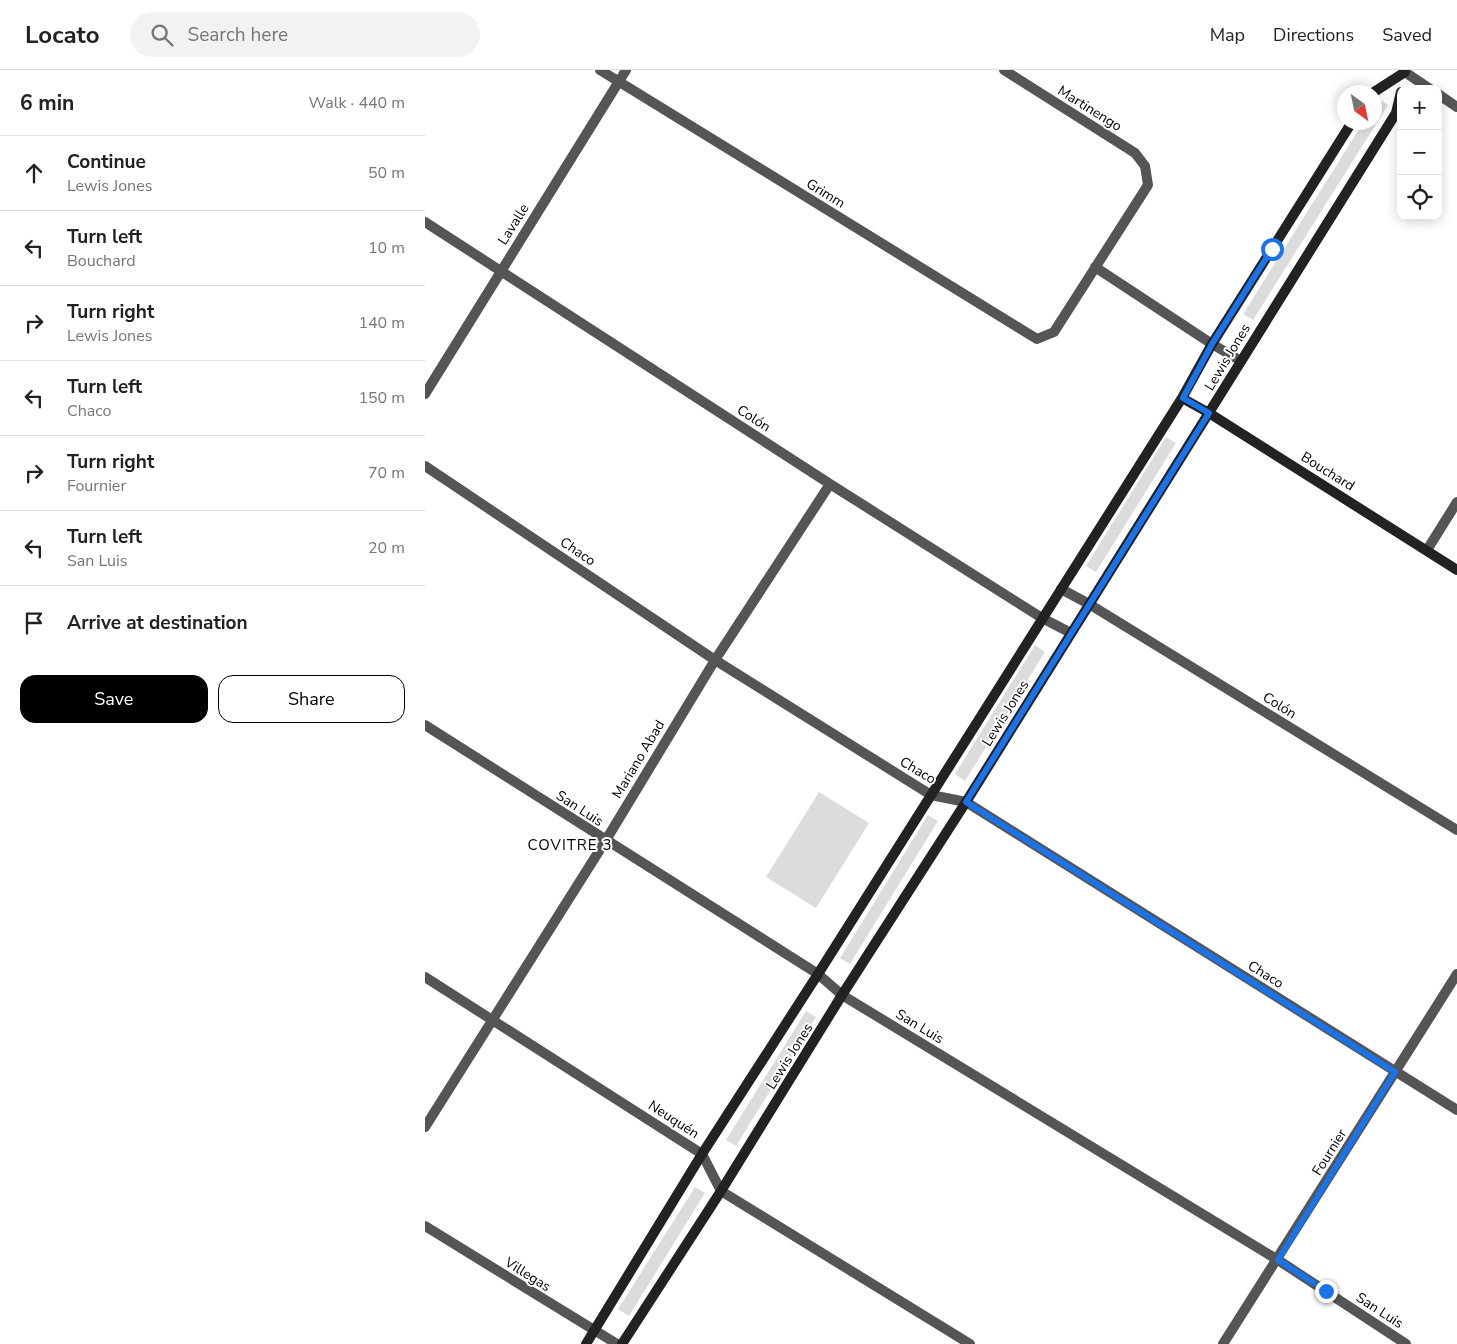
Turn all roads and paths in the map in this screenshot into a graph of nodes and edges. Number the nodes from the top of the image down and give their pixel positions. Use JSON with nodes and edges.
{"nodes":[{"id":1,"x":600,"y":70,"type":"edge"},
{"id":2,"x":626,"y":70,"type":"edge"},
{"id":3,"x":1004,"y":70,"type":"edge"},
{"id":4,"x":1405,"y":70,"type":"edge"},
{"id":5,"x":619,"y":82,"type":"junction"},
{"id":6,"x":1402,"y":85,"type":"edge"},
{"id":7,"x":1426,"y":85,"type":"edge"},
{"id":8,"x":1382,"y":86,"type":"edge"},
{"id":9,"x":1442,"y":97,"type":"edge"},
{"id":10,"x":1457,"y":107,"type":"edge"},
{"id":11,"x":1397,"y":108,"type":"edge"},
{"id":12,"x":1347,"y":130,"type":"edge"},
{"id":13,"x":425,"y":222,"type":"edge"},
{"id":14,"x":1095,"y":267,"type":"junction"},
{"id":15,"x":501,"y":270,"type":"junction"},
{"id":16,"x":1212,"y":344,"type":"junction"},
{"id":17,"x":1241,"y":360,"type":"junction"},
{"id":18,"x":425,"y":394,"type":"edge"},
{"id":19,"x":1183,"y":398,"type":"junction"},
{"id":20,"x":1209,"y":413,"type":"junction"},
{"id":21,"x":425,"y":466,"type":"edge"},
{"id":22,"x":830,"y":484,"type":"junction"},
{"id":23,"x":1457,"y":502,"type":"edge"},
{"id":24,"x":1427,"y":550,"type":"junction"},
{"id":25,"x":1457,"y":570,"type":"edge"},
{"id":26,"x":1061,"y":589,"type":"junction"},
{"id":27,"x":1089,"y":604,"type":"junction"},
{"id":28,"x":1043,"y":618,"type":"junction"},
{"id":29,"x":1071,"y":633,"type":"junction"},
{"id":30,"x":715,"y":660,"type":"junction"},
{"id":31,"x":425,"y":725,"type":"edge"},
{"id":32,"x":931,"y":794,"type":"junction"},
{"id":33,"x":966,"y":802,"type":"junction"},
{"id":34,"x":1457,"y":830,"type":"edge"},
{"id":35,"x":606,"y":840,"type":"junction"},
{"id":36,"x":818,"y":974,"type":"junction"},
{"id":37,"x":1457,"y":974,"type":"edge"},
{"id":38,"x":425,"y":977,"type":"edge"},
{"id":39,"x":843,"y":995,"type":"junction"},
{"id":40,"x":493,"y":1020,"type":"junction"},
{"id":41,"x":1395,"y":1072,"type":"junction"},
{"id":42,"x":1457,"y":1110,"type":"edge"},
{"id":43,"x":425,"y":1127,"type":"edge"},
{"id":44,"x":702,"y":1154,"type":"junction"},
{"id":45,"x":721,"y":1191,"type":"junction"},
{"id":46,"x":425,"y":1226,"type":"edge"},
{"id":47,"x":1278,"y":1260,"type":"junction"},
{"id":48,"x":594,"y":1330,"type":"junction"},
{"id":49,"x":586,"y":1344,"type":"edge"},
{"id":50,"x":617,"y":1344,"type":"edge"},
{"id":51,"x":622,"y":1344,"type":"edge"},
{"id":52,"x":970,"y":1344,"type":"edge"},
{"id":53,"x":1223,"y":1344,"type":"edge"},
{"id":54,"x":1406,"y":1344,"type":"edge"}],
"edges":[{"from":1,"to":5,"type":"street","name":"Grimm"},
{"from":2,"to":5,"type":"street","name":"Lavalle"},
{"from":3,"to":14,"type":"street","name":"Martinengo"},
{"from":4,"to":6,"type":"main road","name":"Lewis Jones"},
{"from":4,"to":7,"type":"street"},
{"from":4,"to":8,"type":"main road"},
{"from":5,"to":14,"type":"street","name":"Grimm"},
{"from":5,"to":15,"type":"street","name":"Lavalle"},
{"from":9,"to":10,"type":"street"},
{"from":11,"to":17,"type":"main road","name":"Lewis Jones"},
{"from":12,"to":16,"type":"main road","name":"Lewis Jones"},
{"from":13,"to":15,"type":"street","name":"Colón"},
{"from":14,"to":16,"type":"street"},
{"from":15,"to":18,"type":"street","name":"Lavalle"},
{"from":15,"to":22,"type":"street","name":"Colón"},
{"from":16,"to":17,"type":"street"},
{"from":16,"to":19,"type":"main road","name":"Lewis Jones"},
{"from":17,"to":20,"type":"main road","name":"Lewis Jones"},
{"from":19,"to":20,"type":"main road","name":"Bouchard"},
{"from":19,"to":26,"type":"main road","name":"Lewis Jones"},
{"from":20,"to":24,"type":"main road","name":"Bouchard"},
{"from":20,"to":27,"type":"main road","name":"Lewis Jones"},
{"from":21,"to":30,"type":"street","name":"Chaco"},
{"from":22,"to":28,"type":"street","name":"Colón"},
{"from":22,"to":30,"type":"street","name":"Mariano Abad"},
{"from":23,"to":24,"type":"street"},
{"from":24,"to":25,"type":"main road","name":"Bouchard"},
{"from":26,"to":27,"type":"street","name":"Colón"},
{"from":26,"to":28,"type":"main road","name":"Lewis Jones"},
{"from":27,"to":29,"type":"main road","name":"Lewis Jones"},
{"from":27,"to":34,"type":"street","name":"Colón"},
{"from":28,"to":29,"type":"street","name":"Colón"},
{"from":28,"to":32,"type":"main road","name":"Lewis Jones"},
{"from":29,"to":33,"type":"main road","name":"Lewis Jones"},
{"from":30,"to":32,"type":"street","name":"Chaco"},
{"from":30,"to":35,"type":"street","name":"Mariano Abad"},
{"from":31,"to":35,"type":"street","name":"San Luis"},
{"from":32,"to":33,"type":"street","name":"Chaco"},
{"from":32,"to":36,"type":"main road","name":"Lewis Jones"},
{"from":33,"to":39,"type":"main road","name":"Lewis Jones"},
{"from":33,"to":41,"type":"street","name":"Chaco"},
{"from":35,"to":36,"type":"street","name":"San Luis"},
{"from":35,"to":40,"type":"street","name":"Mariano Abad"},
{"from":36,"to":39,"type":"street","name":"San Luis"},
{"from":36,"to":44,"type":"main road","name":"Lewis Jones"},
{"from":37,"to":41,"type":"street","name":"Fournier"},
{"from":38,"to":40,"type":"street","name":"Neuquén"},
{"from":39,"to":45,"type":"main road","name":"Lewis Jones"},
{"from":39,"to":47,"type":"street","name":"San Luis"},
{"from":40,"to":43,"type":"street","name":"Mariano Abad"},
{"from":40,"to":44,"type":"street","name":"Neuquén"},
{"from":41,"to":42,"type":"street","name":"Chaco"},
{"from":41,"to":47,"type":"street","name":"Fournier"},
{"from":44,"to":45,"type":"street","name":"Neuquén"},
{"from":44,"to":48,"type":"main road","name":"Lewis Jones"},
{"from":45,"to":51,"type":"main road","name":"Lewis Jones"},
{"from":45,"to":52,"type":"street"},
{"from":46,"to":48,"type":"street","name":"Villegas"},
{"from":47,"to":53,"type":"street","name":"Fournier"},
{"from":47,"to":54,"type":"street","name":"San Luis"},
{"from":48,"to":49,"type":"main road","name":"Lewis Jones"},
{"from":48,"to":50,"type":"street","name":"Villegas"}]}
